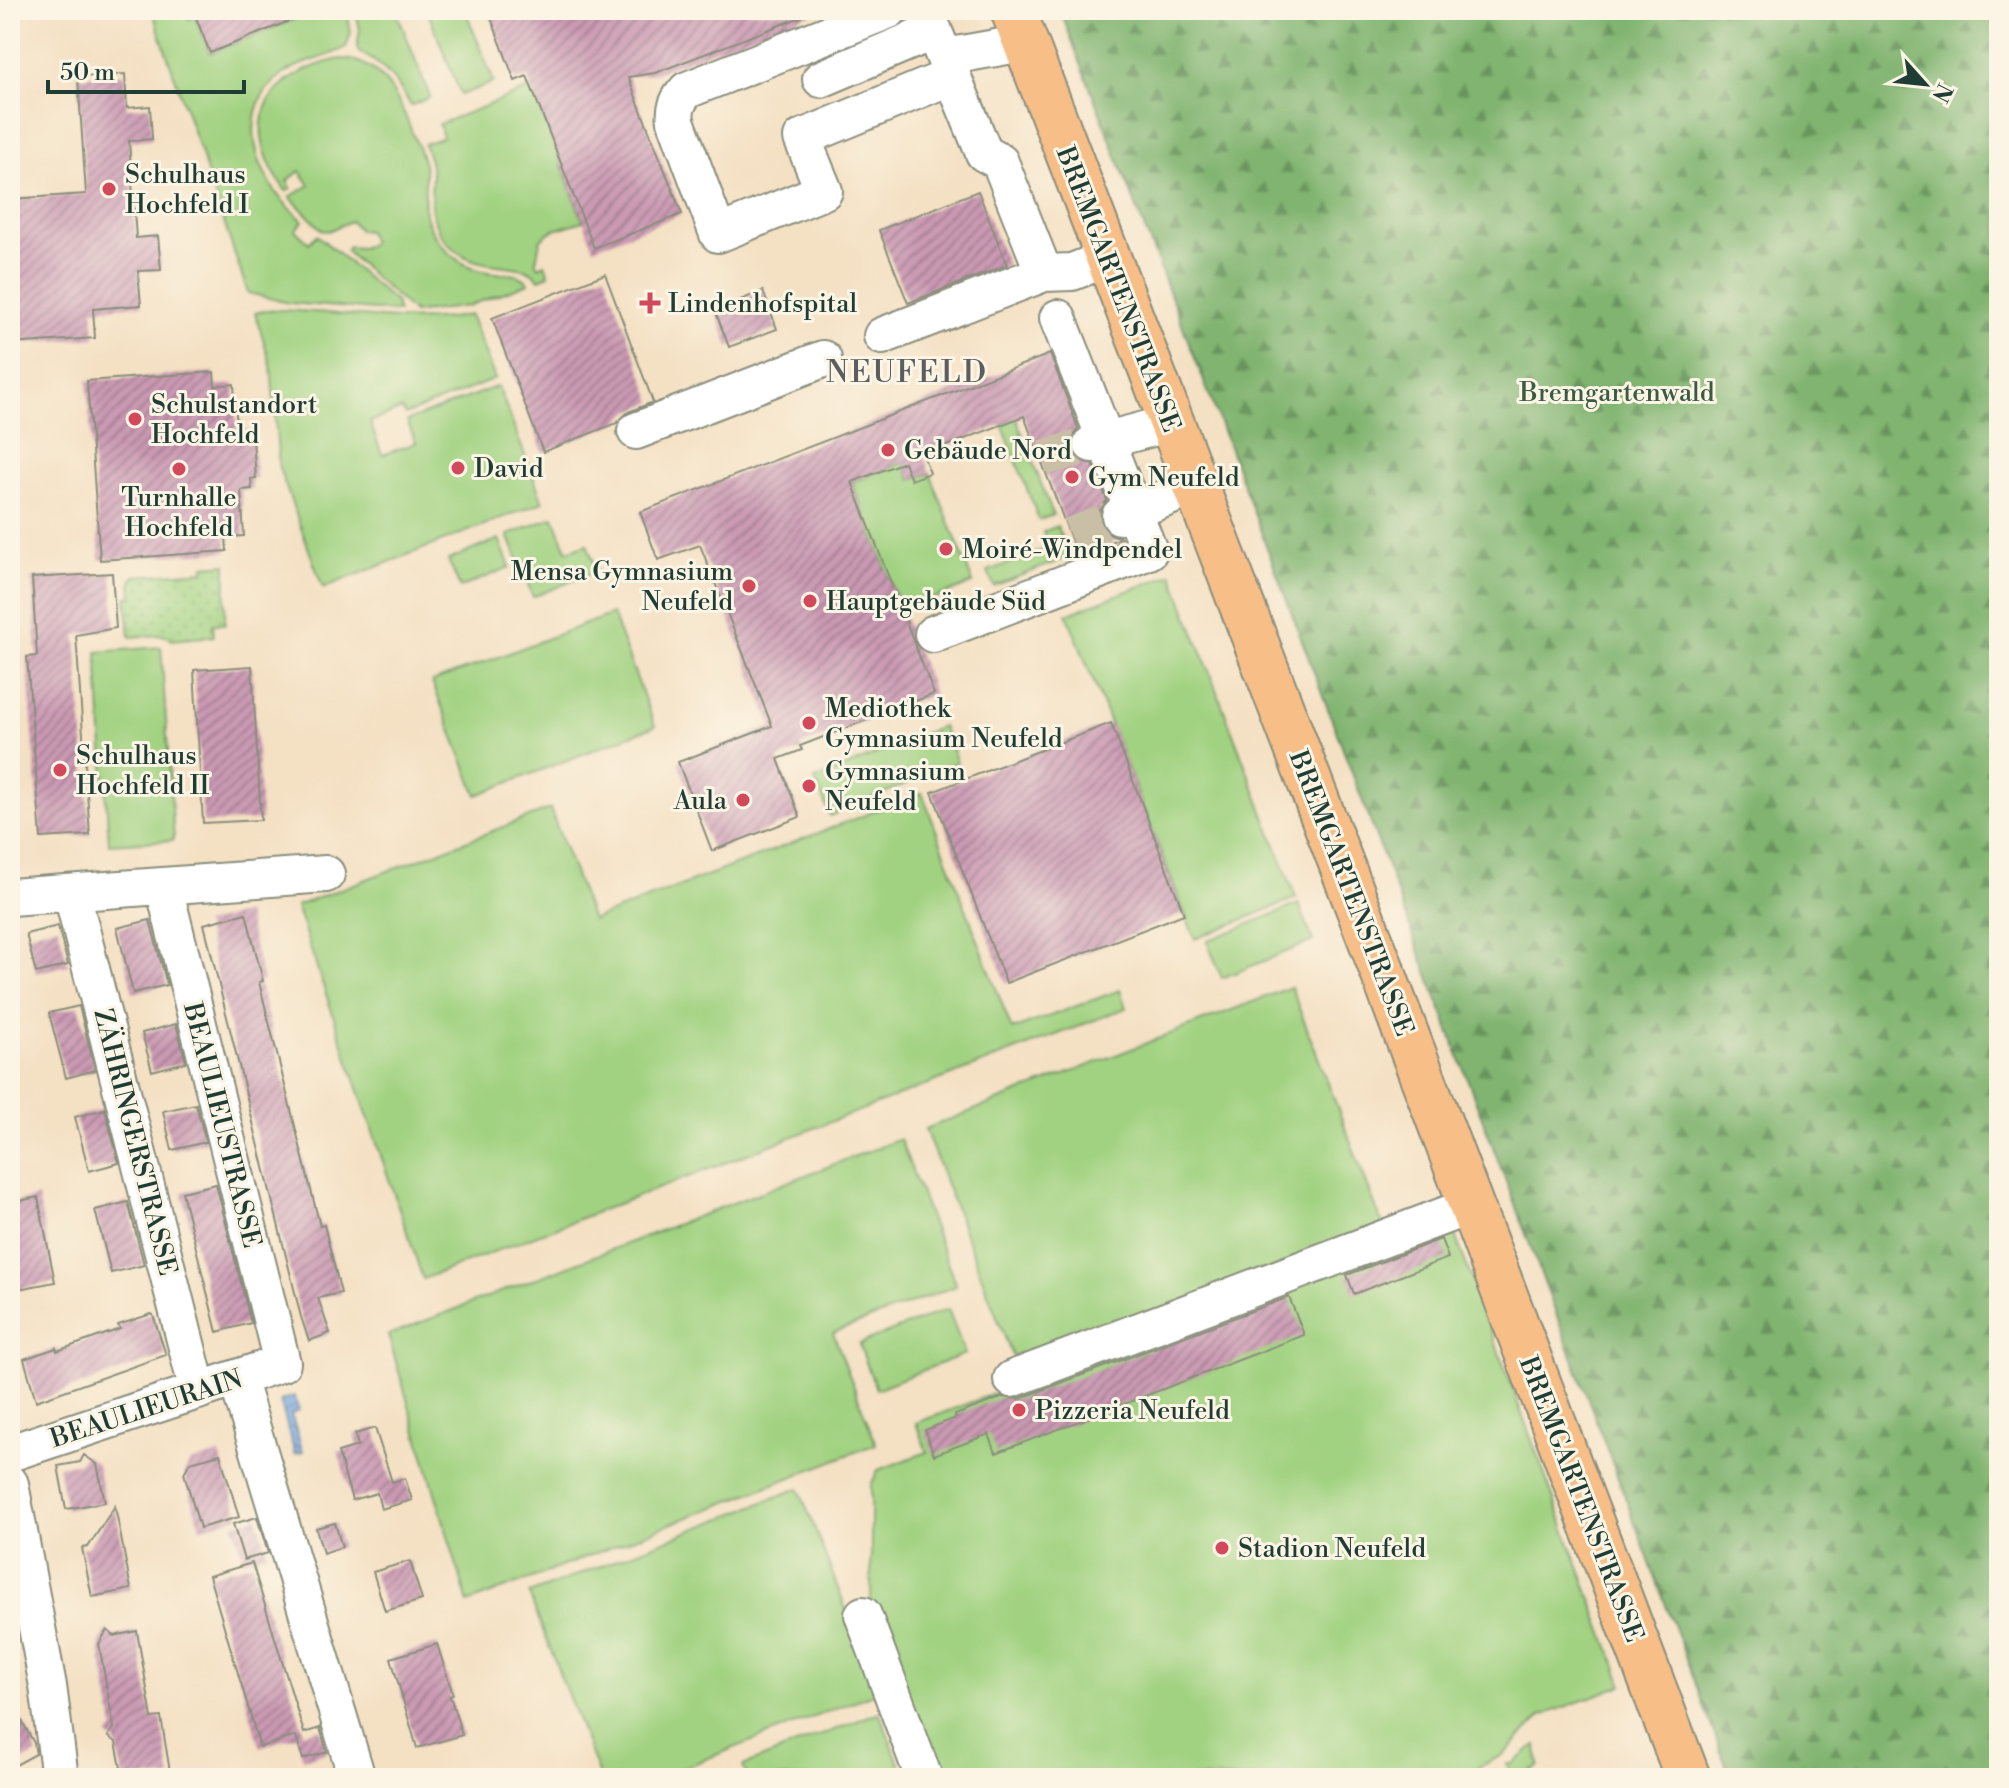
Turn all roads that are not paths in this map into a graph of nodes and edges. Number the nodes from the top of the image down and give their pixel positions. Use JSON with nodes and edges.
{"nodes":[{"id":1,"x":889,"y":10,"type":"edge"},
{"id":2,"x":1018,"y":26,"type":"edge"},
{"id":3,"x":939,"y":44,"type":"edge"},
{"id":4,"x":821,"y":79,"type":"dead end"},
{"id":5,"x":1108,"y":258,"type":"junction"},
{"id":6,"x":1044,"y":273,"type":"junction"},
{"id":7,"x":1058,"y":318,"type":"dead end"},
{"id":8,"x":882,"y":336,"type":"dead end"},
{"id":9,"x":823,"y":359,"type":"dead end"},
{"id":10,"x":1171,"y":423,"type":"junction"},
{"id":11,"x":636,"y":431,"type":"dead end"},
{"id":12,"x":1099,"y":442,"type":"junction"},
{"id":13,"x":1195,"y":487,"type":"junction"},
{"id":14,"x":1127,"y":514,"type":"junction"},
{"id":15,"x":933,"y":634,"type":"dead end"},
{"id":16,"x":326,"y":874,"type":"dead end"},
{"id":17,"x":164,"y":887,"type":"junction"},
{"id":18,"x":72,"y":894,"type":"junction"},
{"id":19,"x":10,"y":897,"type":"edge"},
{"id":20,"x":1470,"y":1206,"type":"junction"},
{"id":21,"x":282,"y":1363,"type":"joint"},
{"id":22,"x":237,"y":1378,"type":"junction"},
{"id":23,"x":1012,"y":1379,"type":"dead end"},
{"id":24,"x":198,"y":1391,"type":"junction"},
{"id":25,"x":10,"y":1453,"type":"edge"},
{"id":26,"x":10,"y":1484,"type":"edge"},
{"id":27,"x":863,"y":1615,"type":"dead end"},
{"id":28,"x":60,"y":1778,"type":"edge"},
{"id":29,"x":357,"y":1778,"type":"edge"},
{"id":30,"x":924,"y":1778,"type":"edge"},
{"id":31,"x":1688,"y":1778,"type":"edge"}],
"edges":[{"from":1,"to":3,"type":"street"},
{"from":2,"to":3,"type":"street"},
{"from":2,"to":5,"type":"main road","name":"BREMGARTENSTRASSE"},
{"from":3,"to":4,"type":"street"},
{"from":3,"to":6,"type":"street"},
{"from":5,"to":6,"type":"street"},
{"from":5,"to":10,"type":"main road","name":"BREMGARTENSTRASSE"},
{"from":6,"to":8,"type":"street"},
{"from":7,"to":12,"type":"street"},
{"from":9,"to":11,"type":"street"},
{"from":10,"to":12,"type":"street"},
{"from":10,"to":13,"type":"main road","name":"BREMGARTENSTRASSE"},
{"from":12,"to":14,"type":"street"},
{"from":13,"to":14,"type":"street"},
{"from":13,"to":20,"type":"main road","name":"BREMGARTENSTRASSE"},
{"from":14,"to":15,"type":"street"},
{"from":16,"to":17,"type":"street"},
{"from":17,"to":18,"type":"street"},
{"from":17,"to":21,"type":"street","name":"BEAULIEUSTRASSE"},
{"from":18,"to":19,"type":"street"},
{"from":18,"to":24,"type":"street","name":"ZÄHRINGERSTRASSE"},
{"from":20,"to":23,"type":"street"},
{"from":20,"to":31,"type":"main road","name":"BREMGARTENSTRASSE"},
{"from":21,"to":22,"type":"street","name":"BEAULIEURAIN"},
{"from":22,"to":24,"type":"street","name":"BEAULIEURAIN"},
{"from":22,"to":29,"type":"street"},
{"from":24,"to":25,"type":"street","name":"BEAULIEURAIN"},
{"from":26,"to":28,"type":"street"},
{"from":27,"to":30,"type":"street"}]}
